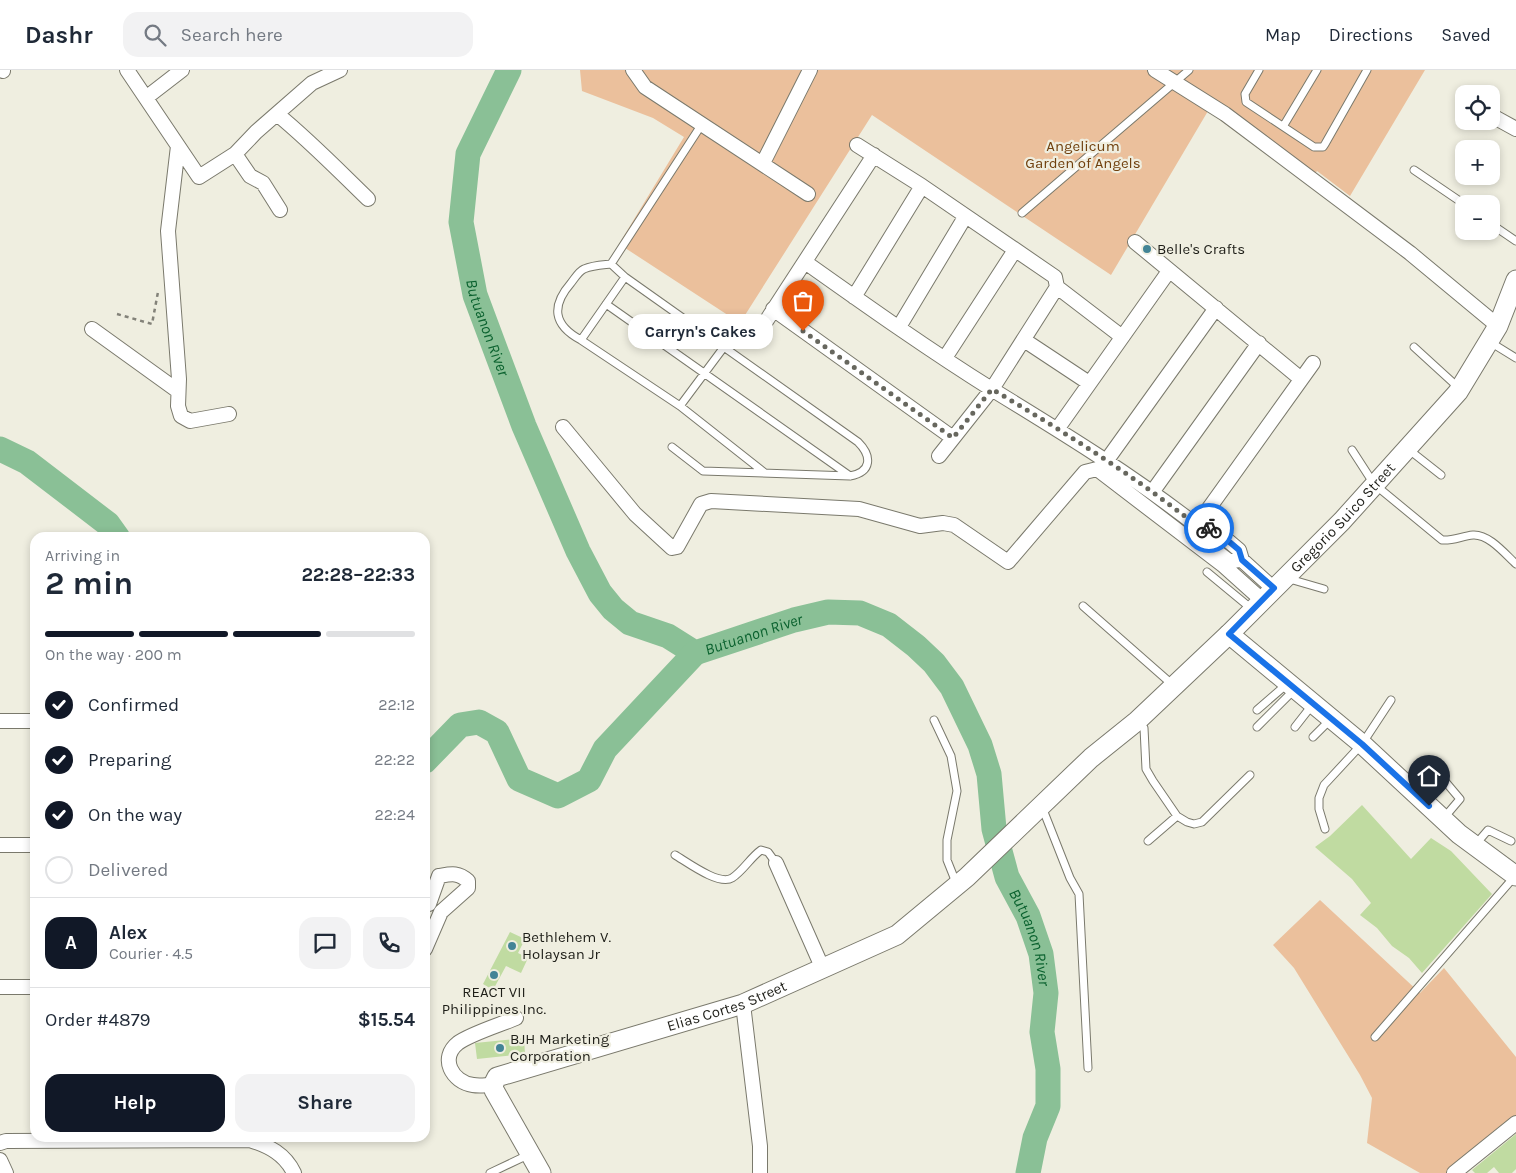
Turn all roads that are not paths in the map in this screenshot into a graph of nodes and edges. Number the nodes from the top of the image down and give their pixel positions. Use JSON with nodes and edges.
{"nodes":[{"id":1,"x":127,"y":70,"type":"edge"},
{"id":2,"x":182,"y":70,"type":"edge"},
{"id":3,"x":340,"y":70,"type":"edge"},
{"id":4,"x":633,"y":70,"type":"edge"},
{"id":5,"x":810,"y":70,"type":"edge"},
{"id":6,"x":1155,"y":70,"type":"edge"},
{"id":7,"x":1189,"y":70,"type":"edge"},
{"id":8,"x":1259,"y":70,"type":"edge"},
{"id":9,"x":1317,"y":70,"type":"edge"},
{"id":10,"x":1367,"y":70,"type":"edge"},
{"id":11,"x":1174,"y":82,"type":"junction"},
{"id":12,"x":147,"y":97,"type":"junction"},
{"id":13,"x":277,"y":114,"type":"junction"},
{"id":14,"x":1500,"y":120,"type":"edge"},
{"id":15,"x":702,"y":124,"type":"junction"},
{"id":16,"x":1284,"y":126,"type":"junction"},
{"id":17,"x":1516,"y":130,"type":"edge"},
{"id":18,"x":858,"y":145,"type":"dead end"},
{"id":19,"x":178,"y":146,"type":"junction"},
{"id":20,"x":235,"y":154,"type":"junction"},
{"id":21,"x":874,"y":155,"type":"junction"},
{"id":22,"x":763,"y":163,"type":"junction"},
{"id":23,"x":1414,"y":170,"type":"dead end"},
{"id":24,"x":922,"y":186,"type":"junction"},
{"id":25,"x":808,"y":194,"type":"dead end"},
{"id":26,"x":1455,"y":198,"type":"edge"},
{"id":27,"x":368,"y":199,"type":"dead end"},
{"id":28,"x":280,"y":210,"type":"dead end"},
{"id":29,"x":1022,"y":213,"type":"dead end"},
{"id":30,"x":965,"y":216,"type":"junction"},
{"id":31,"x":1500,"y":230,"type":"edge"},
{"id":32,"x":1516,"y":241,"type":"edge"},
{"id":33,"x":1135,"y":242,"type":"dead end"},
{"id":34,"x":1015,"y":250,"type":"junction"},
{"id":35,"x":805,"y":262,"type":"junction"},
{"id":36,"x":611,"y":264,"type":"junction"},
{"id":37,"x":1169,"y":271,"type":"junction"},
{"id":38,"x":625,"y":277,"type":"junction"},
{"id":39,"x":1516,"y":280,"type":"edge"},
{"id":40,"x":1057,"y":287,"type":"junction"},
{"id":41,"x":854,"y":297,"type":"junction"},
{"id":42,"x":606,"y":304,"type":"junction"},
{"id":43,"x":1216,"y":308,"type":"junction"},
{"id":44,"x":773,"y":309,"type":"junction"},
{"id":45,"x":899,"y":327,"type":"junction"},
{"id":46,"x":92,"y":329,"type":"dead end"},
{"id":47,"x":761,"y":329,"type":"dead end"},
{"id":48,"x":1494,"y":334,"type":"junction"},
{"id":49,"x":1121,"y":336,"type":"junction"},
{"id":50,"x":581,"y":340,"type":"junction"},
{"id":51,"x":1024,"y":340,"type":"junction"},
{"id":52,"x":1258,"y":343,"type":"junction"},
{"id":53,"x":724,"y":347,"type":"junction"},
{"id":54,"x":1414,"y":347,"type":"dead end"},
{"id":55,"x":945,"y":358,"type":"junction"},
{"id":56,"x":1516,"y":358,"type":"edge"},
{"id":57,"x":1313,"y":363,"type":"dead end"},
{"id":58,"x":704,"y":373,"type":"junction"},
{"id":59,"x":1301,"y":379,"type":"junction"},
{"id":60,"x":1089,"y":384,"type":"junction"},
{"id":61,"x":992,"y":389,"type":"junction"},
{"id":62,"x":1460,"y":389,"type":"junction"},
{"id":63,"x":178,"y":391,"type":"junction"},
{"id":64,"x":680,"y":406,"type":"junction"},
{"id":65,"x":229,"y":414,"type":"dead end"},
{"id":66,"x":562,"y":427,"type":"dead end"},
{"id":67,"x":1058,"y":428,"type":"junction"},
{"id":68,"x":953,"y":438,"type":"junction"},
{"id":69,"x":672,"y":446,"type":"dead end"},
{"id":70,"x":1406,"y":449,"type":"junction"},
{"id":71,"x":1352,"y":450,"type":"dead end"},
{"id":72,"x":939,"y":456,"type":"dead end"},
{"id":73,"x":1107,"y":460,"type":"junction"},
{"id":74,"x":765,"y":473,"type":"junction"},
{"id":75,"x":1441,"y":475,"type":"dead end"},
{"id":76,"x":850,"y":476,"type":"junction"},
{"id":77,"x":1374,"y":484,"type":"junction"},
{"id":78,"x":1153,"y":491,"type":"junction"},
{"id":79,"x":1199,"y":527,"type":"junction"},
{"id":80,"x":1516,"y":564,"type":"edge"},
{"id":81,"x":1207,"y":572,"type":"dead end"},
{"id":82,"x":1324,"y":589,"type":"dead end"},
{"id":83,"x":1269,"y":594,"type":"junction"},
{"id":84,"x":1083,"y":606,"type":"dead end"},
{"id":85,"x":1229,"y":634,"type":"junction"},
{"id":86,"x":1174,"y":686,"type":"junction"},
{"id":87,"x":1291,"y":686,"type":"junction"},
{"id":88,"x":1391,"y":700,"type":"dead end"},
{"id":89,"x":1313,"y":704,"type":"junction"},
{"id":90,"x":1257,"y":710,"type":"dead end"},
{"id":91,"x":1331,"y":719,"type":"junction"},
{"id":92,"x":934,"y":720,"type":"dead end"},
{"id":93,"x":0,"y":721,"type":"edge"},
{"id":94,"x":30,"y":721,"type":"edge"},
{"id":95,"x":1137,"y":721,"type":"junction"},
{"id":96,"x":1257,"y":727,"type":"dead end"},
{"id":97,"x":1295,"y":727,"type":"dead end"},
{"id":98,"x":1313,"y":737,"type":"dead end"},
{"id":99,"x":1362,"y":744,"type":"junction"},
{"id":100,"x":1428,"y":762,"type":"dead end"},
{"id":101,"x":1250,"y":775,"type":"dead end"},
{"id":102,"x":1041,"y":805,"type":"junction"},
{"id":103,"x":1177,"y":816,"type":"junction"},
{"id":104,"x":1442,"y":819,"type":"junction"},
{"id":105,"x":1021,"y":824,"type":"joint"},
{"id":106,"x":1325,"y":829,"type":"dead end"},
{"id":107,"x":1148,"y":841,"type":"dead end"},
{"id":108,"x":1510,"y":842,"type":"dead end"},
{"id":109,"x":0,"y":845,"type":"edge"},
{"id":110,"x":30,"y":845,"type":"edge"},
{"id":111,"x":1474,"y":846,"type":"junction"},
{"id":112,"x":675,"y":855,"type":"dead end"},
{"id":113,"x":776,"y":863,"type":"joint"},
{"id":114,"x":1516,"y":876,"type":"edge"},
{"id":115,"x":962,"y":881,"type":"junction"},
{"id":116,"x":430,"y":898,"type":"edge"},
{"id":117,"x":430,"y":906,"type":"edge"},
{"id":118,"x":441,"y":912,"type":"junction"},
{"id":119,"x":430,"y":937,"type":"edge"},
{"id":120,"x":822,"y":967,"type":"junction"},
{"id":121,"x":30,"y":986,"type":"edge"},
{"id":122,"x":0,"y":987,"type":"edge"},
{"id":123,"x":743,"y":1004,"type":"junction"},
{"id":124,"x":516,"y":1018,"type":"dead end"},
{"id":125,"x":1374,"y":1037,"type":"dead end"},
{"id":126,"x":1088,"y":1068,"type":"dead end"},
{"id":127,"x":493,"y":1085,"type":"junction"},
{"id":128,"x":1515,"y":1126,"type":"edge"},
{"id":129,"x":30,"y":1141,"type":"edge"},
{"id":130,"x":256,"y":1142,"type":"edge"},
{"id":131,"x":0,"y":1143,"type":"edge"},
{"id":132,"x":531,"y":1153,"type":"junction"},
{"id":133,"x":0,"y":1160,"type":"edge"},
{"id":134,"x":6,"y":1173,"type":"edge"},
{"id":135,"x":294,"y":1173,"type":"edge"},
{"id":136,"x":490,"y":1173,"type":"edge"},
{"id":137,"x":541,"y":1173,"type":"edge"},
{"id":138,"x":760,"y":1173,"type":"edge"},
{"id":139,"x":1454,"y":1173,"type":"edge"}],
"edges":[{"from":1,"to":12,"type":"street"},
{"from":2,"to":12,"type":"street"},
{"from":3,"to":13,"type":"street"},
{"from":4,"to":15,"type":"street"},
{"from":5,"to":22,"type":"street"},
{"from":6,"to":11,"type":"street"},
{"from":7,"to":11,"type":"lane"},
{"from":8,"to":16,"type":"lane"},
{"from":9,"to":16,"type":"lane"},
{"from":10,"to":16,"type":"lane"},
{"from":11,"to":29,"type":"lane"},
{"from":11,"to":48,"type":"street"},
{"from":12,"to":19,"type":"street"},
{"from":13,"to":20,"type":"street"},
{"from":13,"to":27,"type":"street"},
{"from":14,"to":17,"type":"street"},
{"from":15,"to":22,"type":"street"},
{"from":15,"to":36,"type":"lane"},
{"from":18,"to":21,"type":"street"},
{"from":19,"to":20,"type":"street"},
{"from":19,"to":63,"type":"street"},
{"from":20,"to":28,"type":"street"},
{"from":21,"to":24,"type":"street"},
{"from":21,"to":35,"type":"street"},
{"from":22,"to":25,"type":"street"},
{"from":23,"to":26,"type":"lane"},
{"from":24,"to":30,"type":"street"},
{"from":24,"to":41,"type":"street"},
{"from":30,"to":34,"type":"street"},
{"from":30,"to":45,"type":"street"},
{"from":31,"to":32,"type":"lane"},
{"from":33,"to":37,"type":"street"},
{"from":34,"to":40,"type":"street"},
{"from":34,"to":55,"type":"street"},
{"from":35,"to":41,"type":"street"},
{"from":35,"to":44,"type":"street"},
{"from":36,"to":38,"type":"lane"},
{"from":36,"to":50,"type":"lane"},
{"from":37,"to":43,"type":"street"},
{"from":37,"to":49,"type":"street"},
{"from":38,"to":42,"type":"lane"},
{"from":38,"to":53,"type":"lane"},
{"from":39,"to":48,"type":"street","name":"Gregorio Suico Street"},
{"from":40,"to":49,"type":"street"},
{"from":40,"to":51,"type":"street"},
{"from":41,"to":45,"type":"street"},
{"from":42,"to":50,"type":"lane"},
{"from":42,"to":58,"type":"lane"},
{"from":43,"to":52,"type":"street"},
{"from":43,"to":73,"type":"street"},
{"from":44,"to":47,"type":"street"},
{"from":44,"to":68,"type":"street"},
{"from":45,"to":55,"type":"street"},
{"from":46,"to":63,"type":"street"},
{"from":48,"to":56,"type":"lane"},
{"from":48,"to":62,"type":"street","name":"Gregorio Suico Street"},
{"from":49,"to":60,"type":"street"},
{"from":50,"to":64,"type":"lane"},
{"from":51,"to":60,"type":"street"},
{"from":51,"to":61,"type":"street"},
{"from":52,"to":59,"type":"street"},
{"from":52,"to":78,"type":"street"},
{"from":53,"to":58,"type":"lane"},
{"from":53,"to":76,"type":"lane"},
{"from":54,"to":62,"type":"lane"},
{"from":55,"to":61,"type":"street"},
{"from":57,"to":59,"type":"street"},
{"from":58,"to":64,"type":"lane"},
{"from":58,"to":76,"type":"lane"},
{"from":59,"to":79,"type":"street"},
{"from":60,"to":67,"type":"street"},
{"from":61,"to":67,"type":"street"},
{"from":61,"to":68,"type":"street"},
{"from":62,"to":70,"type":"street","name":"Gregorio Suico Street"},
{"from":63,"to":65,"type":"street"},
{"from":64,"to":74,"type":"lane"},
{"from":66,"to":83,"type":"street"},
{"from":67,"to":73,"type":"street"},
{"from":68,"to":72,"type":"street"},
{"from":69,"to":74,"type":"lane"},
{"from":70,"to":75,"type":"lane"},
{"from":70,"to":77,"type":"street","name":"Gregorio Suico Street"},
{"from":71,"to":77,"type":"lane"},
{"from":73,"to":78,"type":"street"},
{"from":74,"to":76,"type":"lane"},
{"from":77,"to":80,"type":"lane"},
{"from":77,"to":83,"type":"street","name":"Gregorio Suico Street"},
{"from":78,"to":79,"type":"street"},
{"from":79,"to":83,"type":"street"},
{"from":81,"to":83,"type":"lane"},
{"from":82,"to":83,"type":"lane"},
{"from":83,"to":85,"type":"street","name":"Gregorio Suico Street"},
{"from":84,"to":86,"type":"lane"},
{"from":85,"to":86,"type":"street","name":"Gregorio Suico Street"},
{"from":85,"to":87,"type":"street"},
{"from":86,"to":95,"type":"street","name":"Gregorio Suico Street"},
{"from":87,"to":89,"type":"street"},
{"from":87,"to":90,"type":"lane"},
{"from":87,"to":96,"type":"lane"},
{"from":88,"to":99,"type":"lane"},
{"from":89,"to":91,"type":"street"},
{"from":89,"to":97,"type":"lane"},
{"from":91,"to":98,"type":"lane"},
{"from":91,"to":99,"type":"street"},
{"from":92,"to":115,"type":"lane"},
{"from":93,"to":94,"type":"street"},
{"from":95,"to":102,"type":"street","name":"Gregorio Suico Street"},
{"from":95,"to":103,"type":"lane"},
{"from":99,"to":104,"type":"street"},
{"from":99,"to":106,"type":"lane"},
{"from":100,"to":104,"type":"lane"},
{"from":101,"to":103,"type":"lane"},
{"from":102,"to":105,"type":"street","name":"Gregorio Suico Street"},
{"from":102,"to":126,"type":"lane"},
{"from":103,"to":107,"type":"lane"},
{"from":104,"to":111,"type":"street"},
{"from":105,"to":115,"type":"street","name":"Elias Cortes Street"},
{"from":108,"to":111,"type":"lane"},
{"from":109,"to":110,"type":"street"},
{"from":111,"to":114,"type":"street"},
{"from":112,"to":113,"type":"lane"},
{"from":113,"to":120,"type":"street"},
{"from":114,"to":125,"type":"lane"},
{"from":115,"to":120,"type":"street","name":"Elias Cortes Street"},
{"from":116,"to":118,"type":"street"},
{"from":117,"to":118,"type":"street"},
{"from":118,"to":119,"type":"street"},
{"from":120,"to":123,"type":"street","name":"Elias Cortes Street"},
{"from":121,"to":122,"type":"street"},
{"from":123,"to":127,"type":"street","name":"Elias Cortes Street"},
{"from":123,"to":138,"type":"street"},
{"from":124,"to":127,"type":"street"},
{"from":127,"to":132,"type":"street"},
{"from":128,"to":139,"type":"street"},
{"from":129,"to":131,"type":"street"},
{"from":130,"to":135,"type":"street"},
{"from":132,"to":136,"type":"lane"},
{"from":132,"to":137,"type":"street"},
{"from":133,"to":134,"type":"street"}]}
